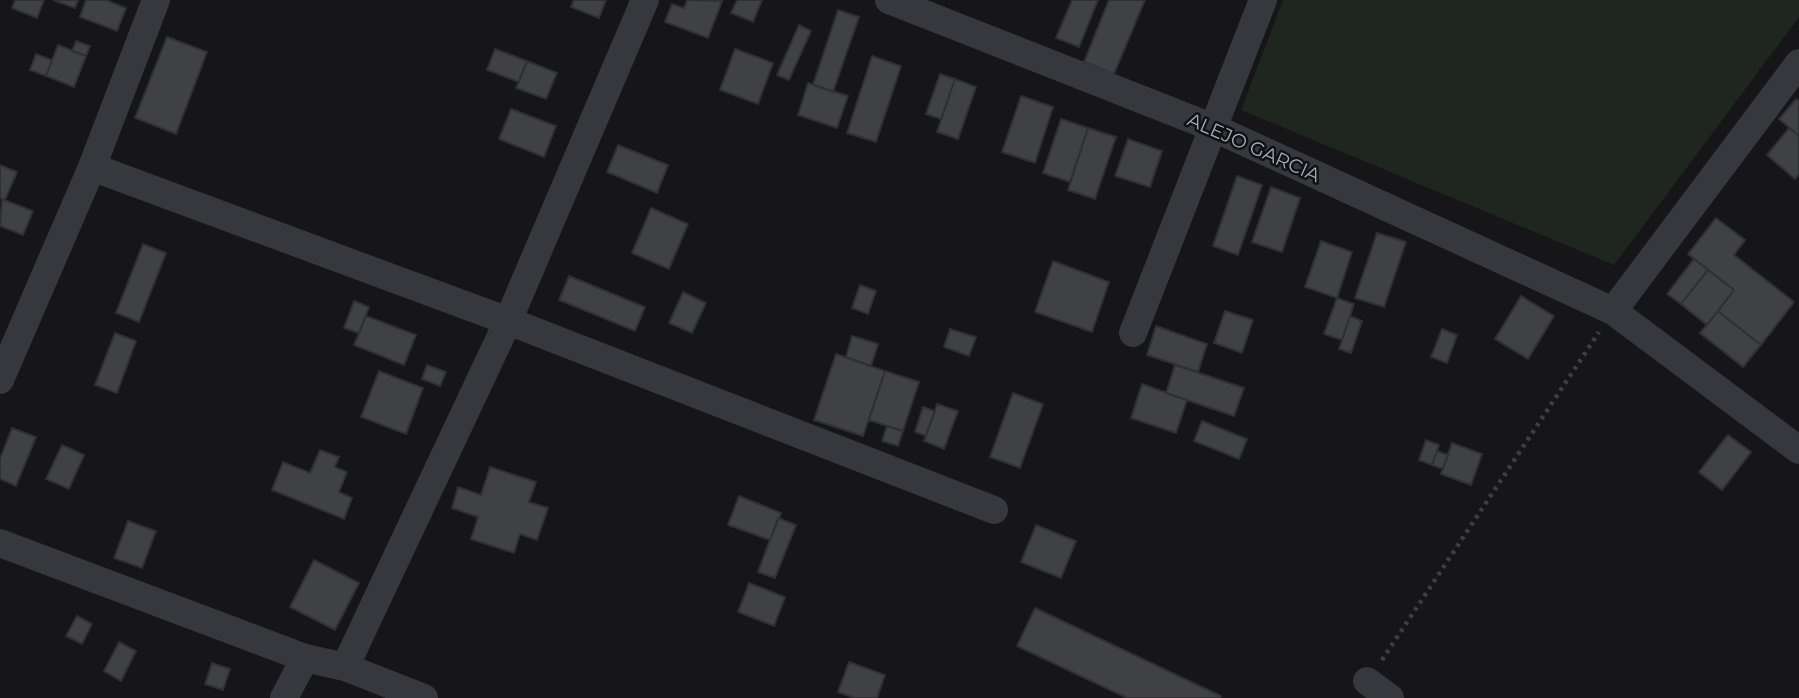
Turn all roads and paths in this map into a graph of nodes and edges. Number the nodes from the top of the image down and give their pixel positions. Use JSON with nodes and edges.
{"nodes":[{"id":1,"x":156,"y":0,"type":"edge"},
{"id":2,"x":645,"y":0,"type":"edge"},
{"id":3,"x":889,"y":0,"type":"edge"},
{"id":4,"x":1263,"y":0,"type":"edge"},
{"id":5,"x":1799,"y":63,"type":"edge"},
{"id":6,"x":1214,"y":128,"type":"junction"},
{"id":7,"x":92,"y":167,"type":"junction"},
{"id":8,"x":1613,"y":310,"type":"junction"},
{"id":9,"x":508,"y":321,"type":"junction"},
{"id":10,"x":1133,"y":333,"type":"dead end"},
{"id":11,"x":0,"y":380,"type":"edge"},
{"id":12,"x":1799,"y":450,"type":"edge"},
{"id":13,"x":994,"y":510,"type":"dead end"},
{"id":14,"x":0,"y":543,"type":"edge"},
{"id":15,"x":305,"y":658,"type":"junction"},
{"id":16,"x":345,"y":667,"type":"junction"},
{"id":17,"x":1367,"y":681,"type":"joint"},
{"id":18,"x":284,"y":698,"type":"edge"},
{"id":19,"x":424,"y":698,"type":"edge"},
{"id":20,"x":1390,"y":698,"type":"edge"}],
"edges":[{"from":1,"to":7,"type":"street"},
{"from":2,"to":9,"type":"street"},
{"from":3,"to":6,"type":"street","name":"ALEJO GARCIA"},
{"from":4,"to":6,"type":"street"},
{"from":5,"to":8,"type":"street"},
{"from":6,"to":8,"type":"street","name":"ALEJO GARCIA"},
{"from":6,"to":10,"type":"street"},
{"from":7,"to":9,"type":"street"},
{"from":7,"to":11,"type":"street"},
{"from":8,"to":12,"type":"street","name":"ALEJO GARCIA"},
{"from":8,"to":17,"type":"path"},
{"from":9,"to":13,"type":"street"},
{"from":9,"to":16,"type":"street"},
{"from":14,"to":15,"type":"street"},
{"from":15,"to":16,"type":"street"},
{"from":15,"to":18,"type":"street"},
{"from":16,"to":19,"type":"street"},
{"from":17,"to":20,"type":"street"}]}
